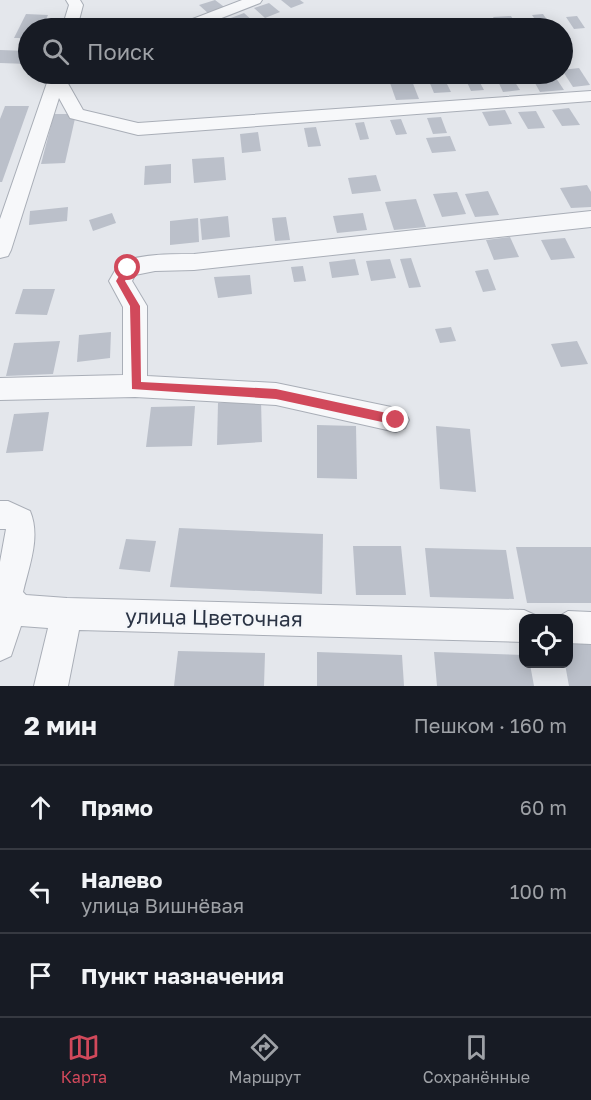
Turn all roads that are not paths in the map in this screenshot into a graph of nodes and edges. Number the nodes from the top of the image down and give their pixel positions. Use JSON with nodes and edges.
{"nodes":[{"id":1,"x":73,"y":0,"type":"edge"},
{"id":2,"x":255,"y":0,"type":"edge"},
{"id":3,"x":73,"y":18,"type":"edge"},
{"id":4,"x":209,"y":18,"type":"edge"},
{"id":5,"x":58,"y":84,"type":"edge"},
{"id":6,"x":64,"y":84,"type":"edge"},
{"id":7,"x":591,"y":96,"type":"edge"},
{"id":8,"x":591,"y":219,"type":"edge"},
{"id":9,"x":2,"y":237,"type":"edge"},
{"id":10,"x":135,"y":386,"type":"junction"},
{"id":11,"x":0,"y":389,"type":"edge"},
{"id":12,"x":396,"y":420,"type":"dead end"},
{"id":13,"x":0,"y":515,"type":"edge"},
{"id":14,"x":11,"y":603,"type":"junction"},
{"id":15,"x":67,"y":614,"type":"junction"},
{"id":16,"x":519,"y":626,"type":"edge"},
{"id":17,"x":573,"y":627,"type":"edge"},
{"id":18,"x":591,"y":628,"type":"edge"},
{"id":19,"x":0,"y":645,"type":"edge"},
{"id":20,"x":51,"y":686,"type":"edge"}],
"edges":[{"from":1,"to":3,"type":"street"},
{"from":2,"to":4,"type":"street"},
{"from":5,"to":9,"type":"street"},
{"from":6,"to":7,"type":"street"},
{"from":8,"to":10,"type":"street"},
{"from":10,"to":11,"type":"street"},
{"from":10,"to":12,"type":"street"},
{"from":13,"to":14,"type":"street"},
{"from":14,"to":15,"type":"street","name":"улица Цветочная"},
{"from":14,"to":19,"type":"street"},
{"from":15,"to":16,"type":"street","name":"улица Цветочная"},
{"from":15,"to":20,"type":"street"},
{"from":17,"to":18,"type":"street"}]}
